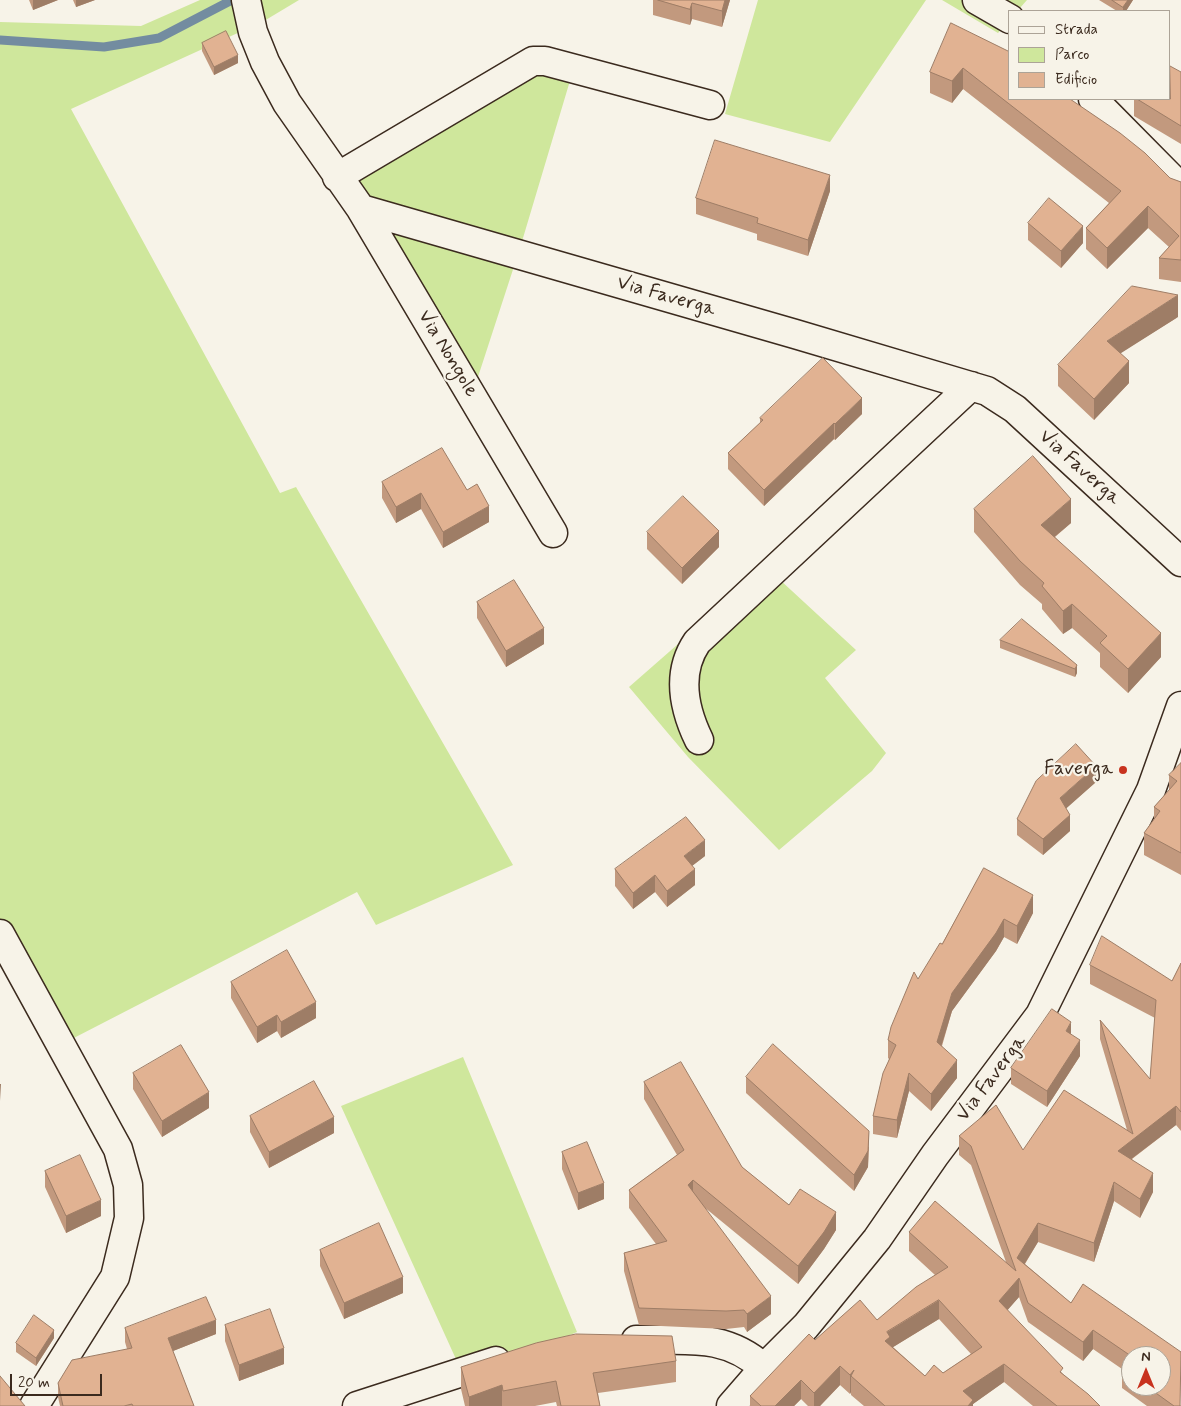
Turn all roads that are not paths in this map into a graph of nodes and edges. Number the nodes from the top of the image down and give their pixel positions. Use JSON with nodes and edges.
{"nodes":[{"id":1,"x":246,"y":0,"type":"edge"},
{"id":2,"x":977,"y":0,"type":"edge"},
{"id":3,"x":1008,"y":19,"type":"edge"},
{"id":4,"x":1094,"y":100,"type":"edge"},
{"id":5,"x":710,"y":105,"type":"dead end"},
{"id":6,"x":338,"y":177,"type":"junction"},
{"id":7,"x":1181,"y":188,"type":"edge"},
{"id":8,"x":361,"y":209,"type":"junction"},
{"id":9,"x":970,"y":386,"type":"junction"},
{"id":10,"x":553,"y":533,"type":"dead end"},
{"id":11,"x":1181,"y":562,"type":"edge"},
{"id":12,"x":1181,"y":706,"type":"edge"},
{"id":13,"x":699,"y":740,"type":"dead end"},
{"id":14,"x":1173,"y":754,"type":"edge"},
{"id":15,"x":0,"y":934,"type":"edge"},
{"id":16,"x":612,"y":1340,"type":"edge"},
{"id":17,"x":515,"y":1354,"type":"edge"},
{"id":18,"x":764,"y":1368,"type":"junction"},
{"id":19,"x":34,"y":1406,"type":"edge"},
{"id":20,"x":357,"y":1406,"type":"edge"},
{"id":21,"x":731,"y":1406,"type":"edge"}],
"edges":[{"from":1,"to":6,"type":"street","name":"Via Nongole"},
{"from":2,"to":3,"type":"street"},
{"from":4,"to":7,"type":"street"},
{"from":5,"to":6,"type":"street"},
{"from":6,"to":8,"type":"street","name":"Via Nongole"},
{"from":8,"to":9,"type":"street","name":"Via Faverga"},
{"from":8,"to":10,"type":"street","name":"Via Nongole"},
{"from":9,"to":11,"type":"street","name":"Via Faverga"},
{"from":9,"to":13,"type":"street"},
{"from":12,"to":14,"type":"street","name":"Via Faverga"},
{"from":14,"to":18,"type":"street","name":"Via Faverga"},
{"from":15,"to":19,"type":"street"},
{"from":16,"to":18,"type":"street"},
{"from":17,"to":20,"type":"street"},
{"from":18,"to":21,"type":"street","name":"Via Faverga"}]}
